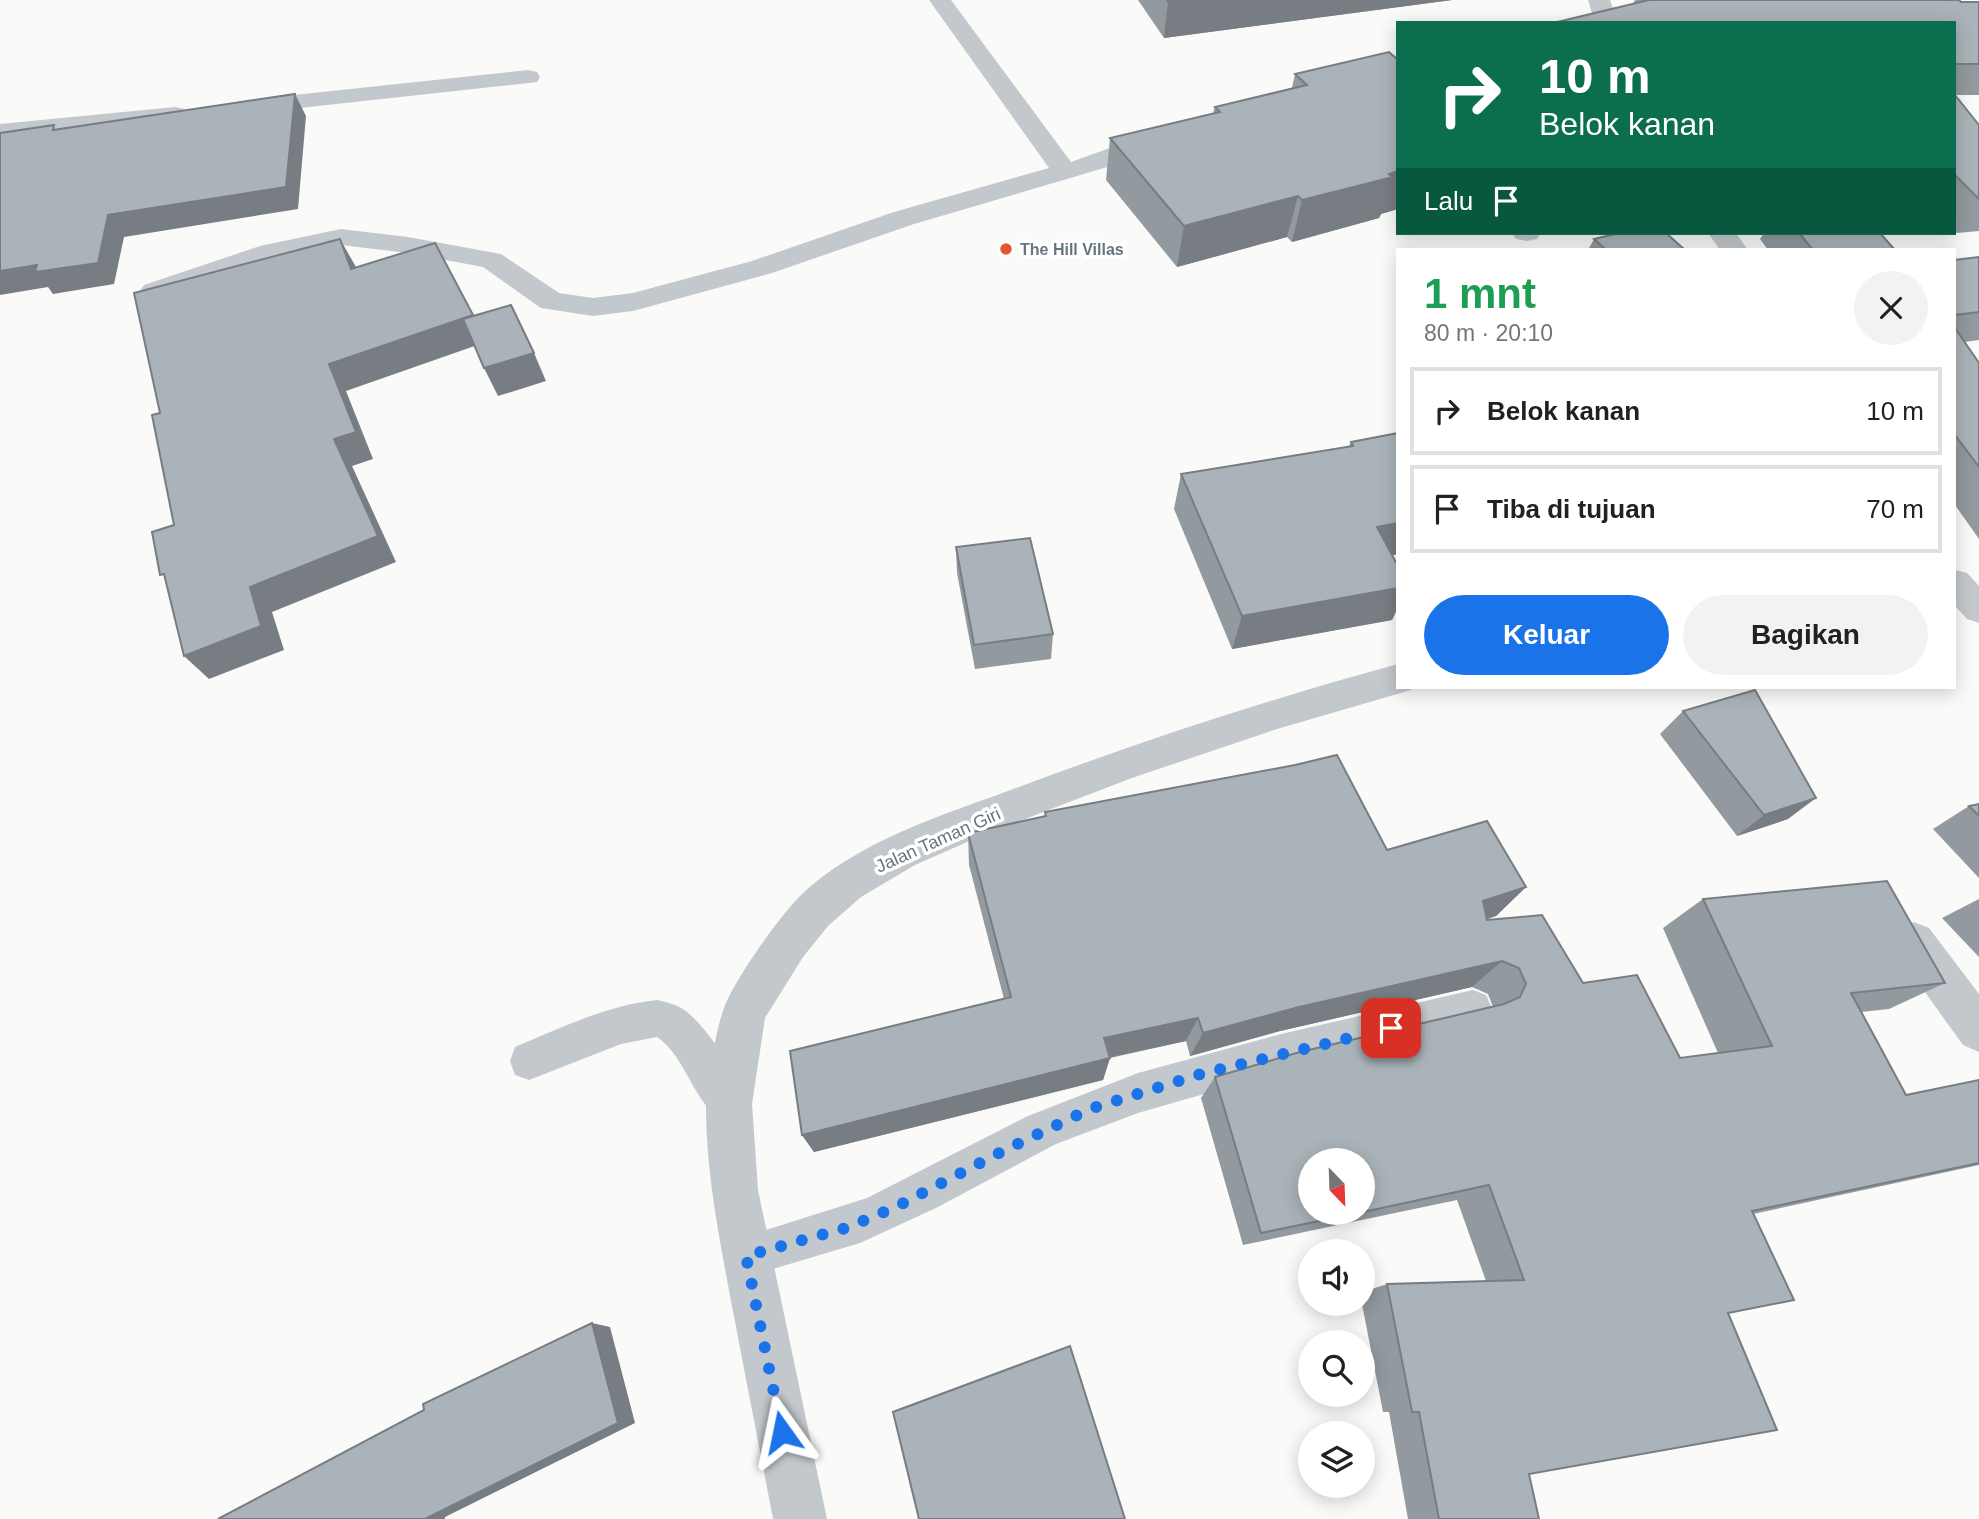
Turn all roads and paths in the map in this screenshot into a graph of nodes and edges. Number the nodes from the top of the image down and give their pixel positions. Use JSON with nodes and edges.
{"nodes":[{"id":1,"x":940,"y":0,"type":"edge"},
{"id":2,"x":1599,"y":0,"type":"edge"},
{"id":3,"x":1606,"y":21,"type":"edge"},
{"id":4,"x":528,"y":77,"type":"dead end"},
{"id":5,"x":222,"y":109,"type":"edge"},
{"id":6,"x":195,"y":112,"type":"edge"},
{"id":7,"x":0,"y":132,"type":"edge"},
{"id":8,"x":1176,"y":132,"type":"edge"},
{"id":9,"x":1064,"y":171,"type":"junction"},
{"id":10,"x":154,"y":291,"type":"edge"},
{"id":11,"x":1956,"y":584,"type":"edge"},
{"id":12,"x":1979,"y":609,"type":"edge"},
{"id":13,"x":1396,"y":680,"type":"edge"},
{"id":14,"x":1893,"y":913,"type":"edge"},
{"id":15,"x":1473,"y":1008,"type":"edge"},
{"id":16,"x":1979,"y":1030,"type":"edge"},
{"id":17,"x":529,"y":1061,"type":"dead end"},
{"id":18,"x":729,"y":1104,"type":"junction"},
{"id":19,"x":746,"y":1256,"type":"junction"},
{"id":20,"x":791,"y":1515,"type":"edge"}],
"edges":[{"from":1,"to":9,"type":"street"},
{"from":2,"to":3,"type":"street"},
{"from":4,"to":5,"type":"street"},
{"from":6,"to":7,"type":"street"},
{"from":8,"to":9,"type":"street"},
{"from":9,"to":10,"type":"street"},
{"from":11,"to":12,"type":"street"},
{"from":13,"to":18,"type":"street","name":"Jalan Taman Giri"},
{"from":14,"to":16,"type":"street"},
{"from":15,"to":19,"type":"lane"},
{"from":17,"to":18,"type":"lane"},
{"from":18,"to":19,"type":"street","name":"Jalan Taman Giri"},
{"from":19,"to":20,"type":"street","name":"Jalan Taman Giri"}]}
